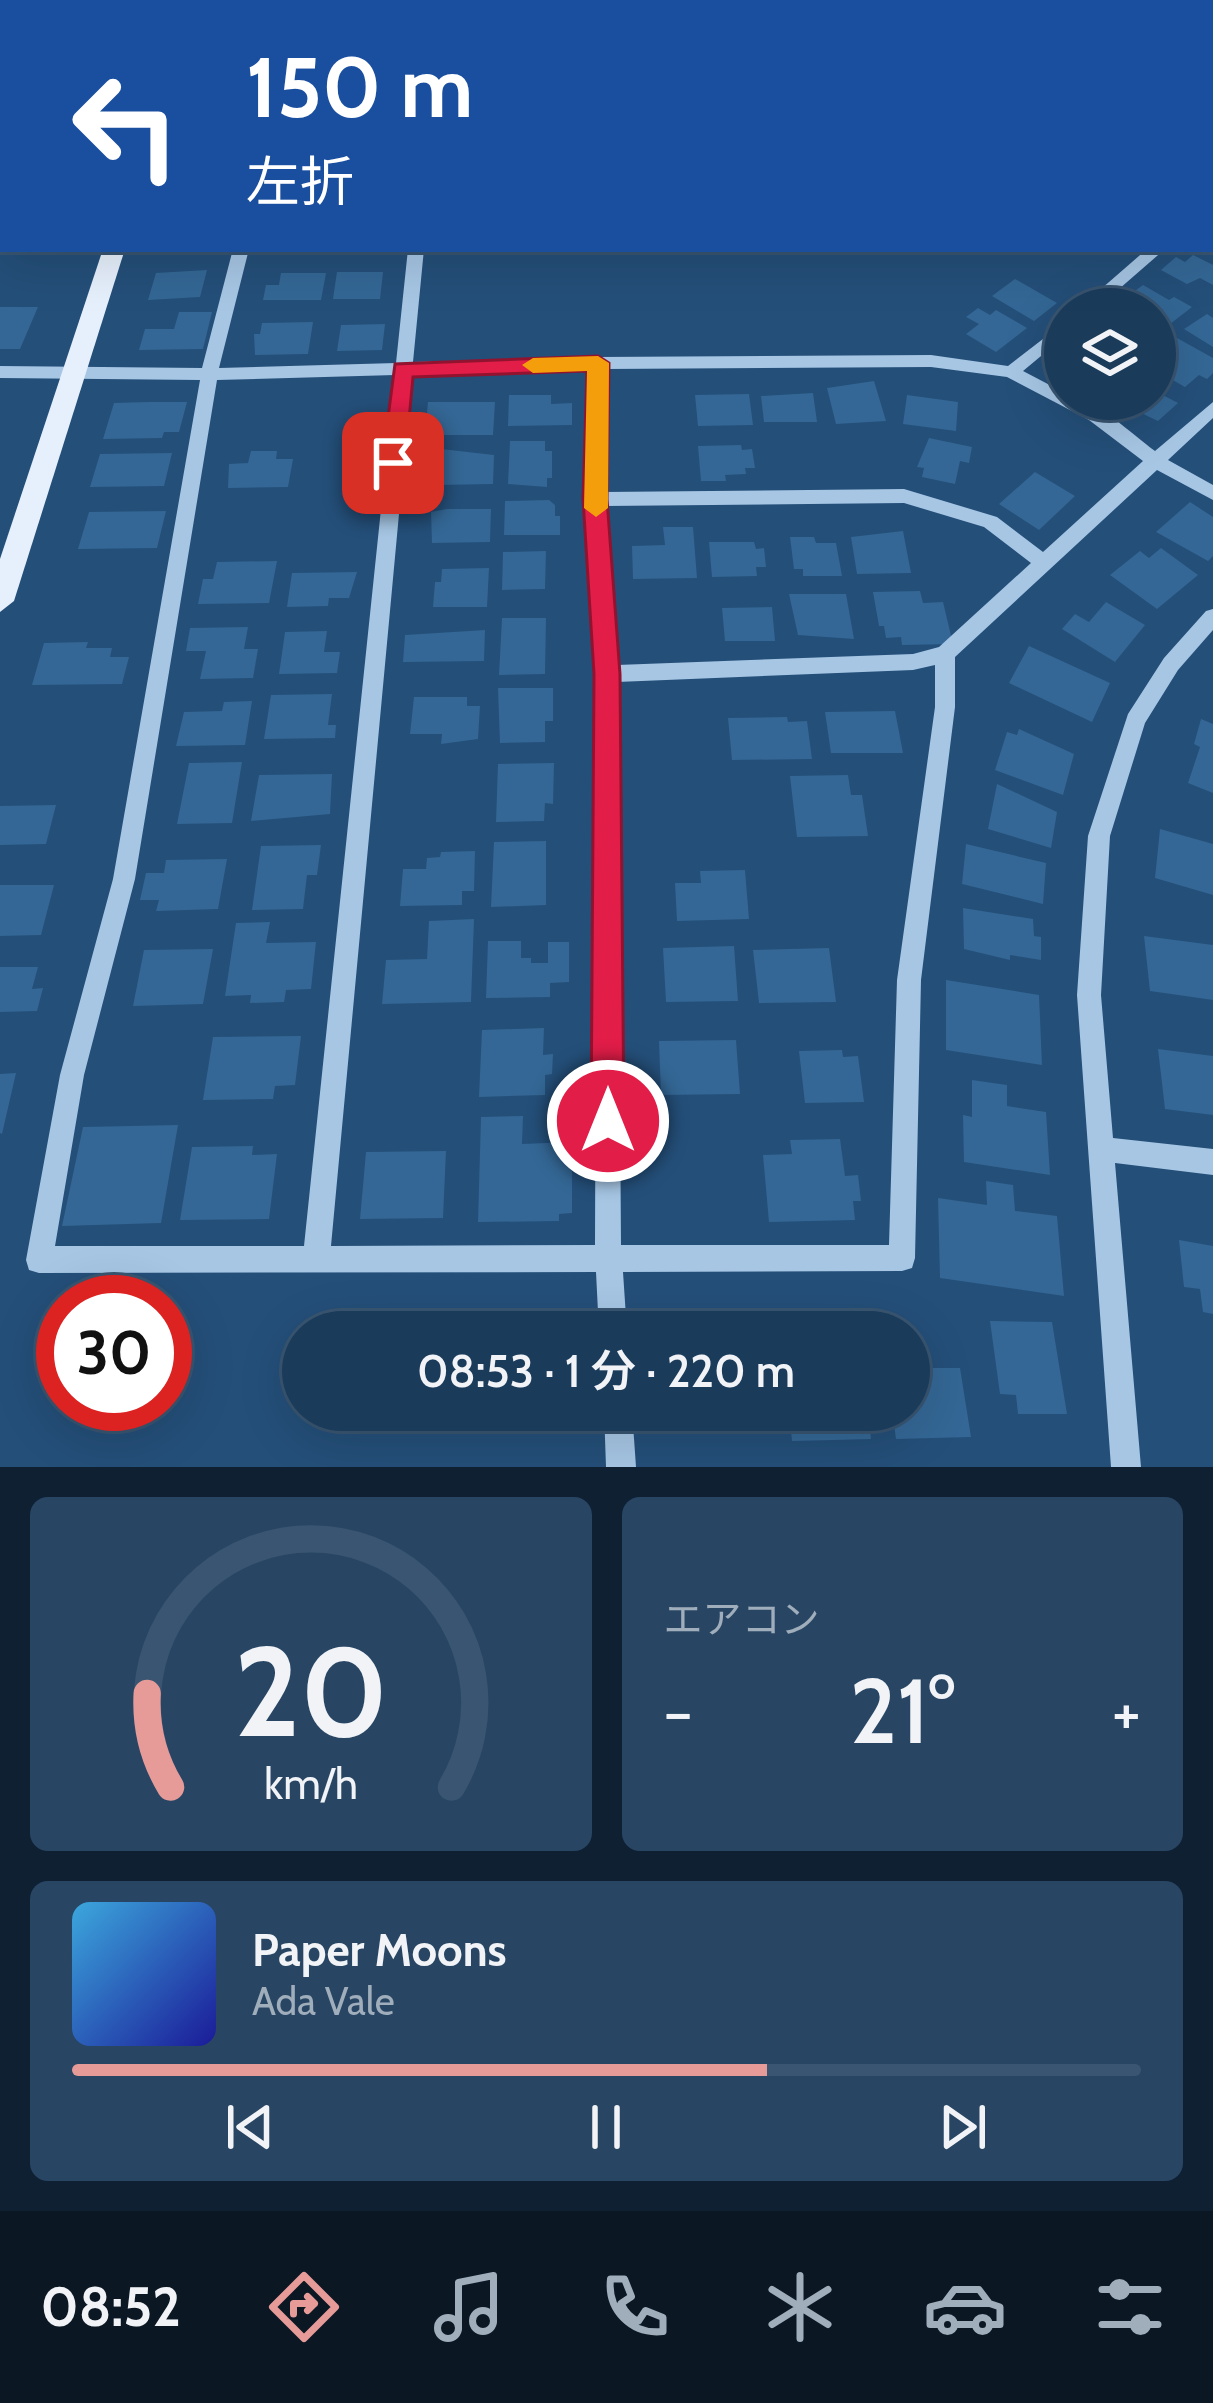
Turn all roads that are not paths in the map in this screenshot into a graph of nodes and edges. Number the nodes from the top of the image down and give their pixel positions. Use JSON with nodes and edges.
{"nodes":[{"id":1,"x":113,"y":252,"type":"edge"},
{"id":2,"x":240,"y":252,"type":"edge"},
{"id":3,"x":416,"y":252,"type":"edge"},
{"id":4,"x":1153,"y":252,"type":"edge"},
{"id":5,"x":1111,"y":288,"type":"edge"},
{"id":6,"x":1044,"y":344,"type":"edge"},
{"id":7,"x":598,"y":363,"type":"junction"},
{"id":8,"x":402,"y":369,"type":"junction"},
{"id":9,"x":0,"y":372,"type":"edge"},
{"id":10,"x":75,"y":372,"type":"junction"},
{"id":11,"x":1011,"y":372,"type":"junction"},
{"id":12,"x":209,"y":374,"type":"junction"},
{"id":13,"x":1213,"y":408,"type":"edge"},
{"id":14,"x":1154,"y":460,"type":"junction"},
{"id":15,"x":1213,"y":494,"type":"edge"},
{"id":16,"x":595,"y":499,"type":"junction"},
{"id":17,"x":1044,"y":563,"type":"junction"},
{"id":18,"x":0,"y":601,"type":"edge"},
{"id":19,"x":1213,"y":617,"type":"edge"},
{"id":20,"x":944,"y":653,"type":"junction"},
{"id":21,"x":607,"y":674,"type":"junction"},
{"id":22,"x":1101,"y":1149,"type":"junction"},
{"id":23,"x":1213,"y":1162,"type":"edge"},
{"id":24,"x":608,"y":1256,"type":"junction"},
{"id":25,"x":316,"y":1258,"type":"junction"},
{"id":26,"x":612,"y":1311,"type":"edge"},
{"id":27,"x":618,"y":1431,"type":"edge"},
{"id":28,"x":621,"y":1467,"type":"edge"},
{"id":29,"x":1126,"y":1467,"type":"edge"}],
"edges":[{"from":1,"to":10,"type":"main road"},
{"from":2,"to":12,"type":"street"},
{"from":3,"to":8,"type":"street"},
{"from":4,"to":5,"type":"street"},
{"from":6,"to":11,"type":"street"},
{"from":7,"to":8,"type":"street"},
{"from":7,"to":11,"type":"street"},
{"from":7,"to":16,"type":"street"},
{"from":8,"to":12,"type":"street"},
{"from":8,"to":25,"type":"street"},
{"from":9,"to":10,"type":"street"},
{"from":10,"to":12,"type":"street"},
{"from":10,"to":18,"type":"main road"},
{"from":11,"to":14,"type":"street"},
{"from":12,"to":25,"type":"street"},
{"from":13,"to":14,"type":"street"},
{"from":14,"to":15,"type":"street"},
{"from":14,"to":17,"type":"street"},
{"from":16,"to":17,"type":"street"},
{"from":16,"to":21,"type":"street"},
{"from":17,"to":20,"type":"street"},
{"from":19,"to":22,"type":"street"},
{"from":20,"to":21,"type":"street"},
{"from":20,"to":24,"type":"street"},
{"from":21,"to":24,"type":"street"},
{"from":22,"to":23,"type":"street"},
{"from":22,"to":29,"type":"street"},
{"from":24,"to":25,"type":"street"},
{"from":24,"to":26,"type":"street"},
{"from":27,"to":28,"type":"street"}]}
